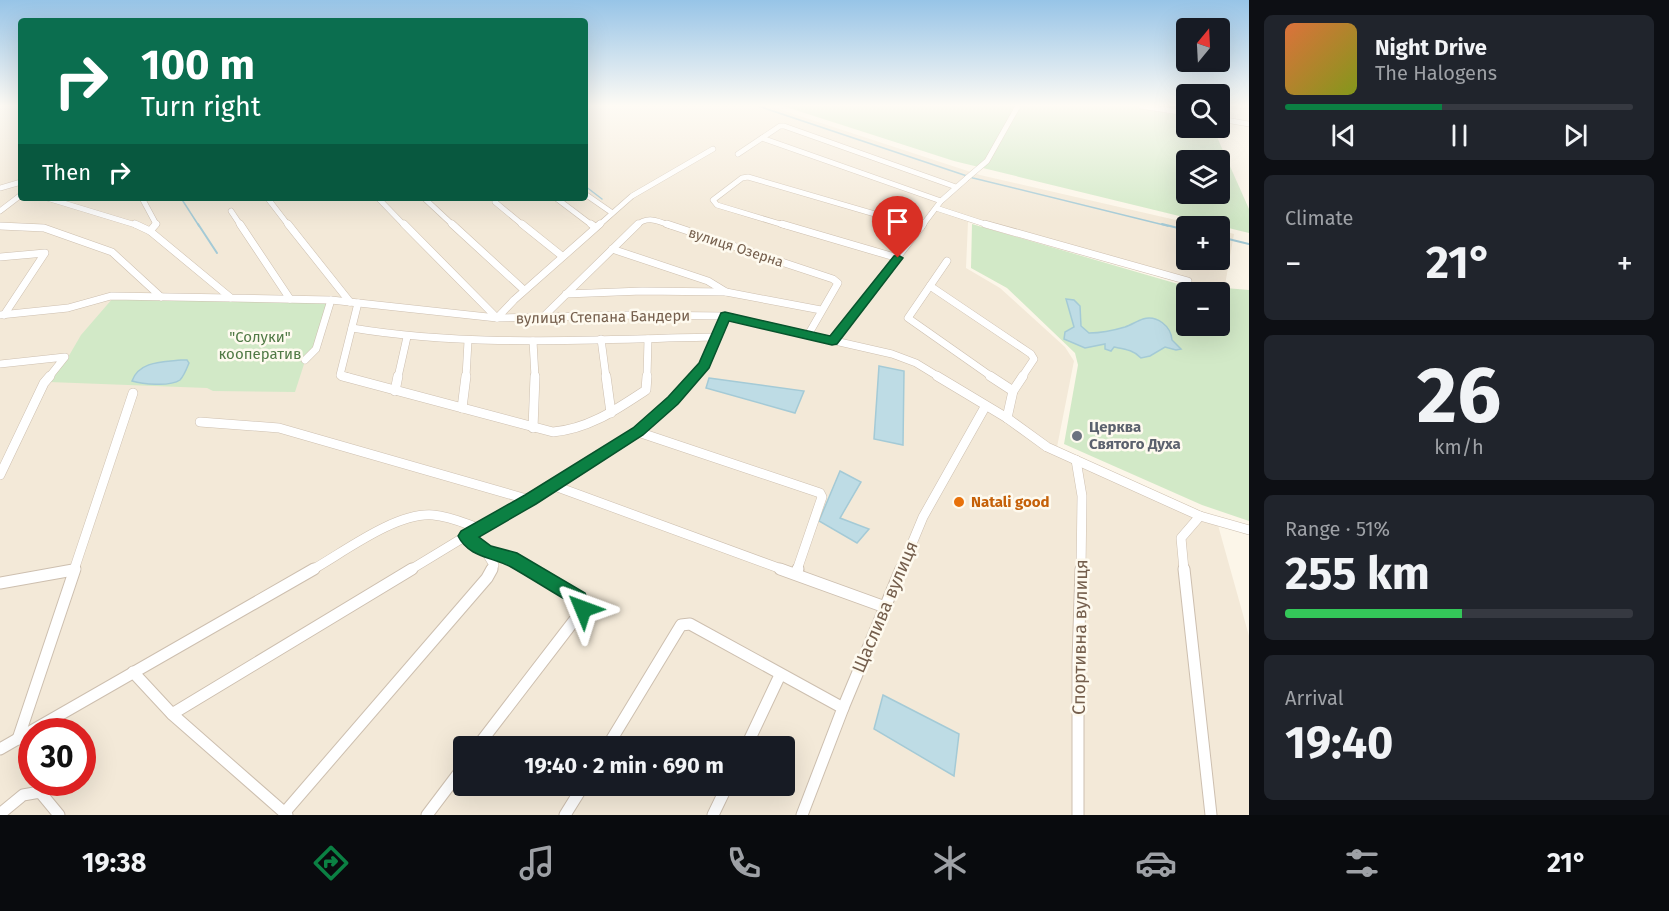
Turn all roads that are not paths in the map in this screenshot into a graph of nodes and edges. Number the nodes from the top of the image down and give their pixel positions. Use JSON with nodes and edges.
{"nodes":[{"id":1,"x":753,"y":144,"type":"edge"},
{"id":2,"x":779,"y":144,"type":"edge"},
{"id":3,"x":835,"y":144,"type":"edge"},
{"id":4,"x":997,"y":144,"type":"edge"},
{"id":5,"x":713,"y":149,"type":"dead end"},
{"id":6,"x":738,"y":154,"type":"dead end"},
{"id":7,"x":18,"y":183,"type":"edge"},
{"id":8,"x":956,"y":187,"type":"junction"},
{"id":9,"x":1,"y":188,"type":"edge"},
{"id":10,"x":18,"y":191,"type":"edge"},
{"id":11,"x":18,"y":195,"type":"edge"},
{"id":12,"x":588,"y":196,"type":"edge"},
{"id":13,"x":58,"y":201,"type":"edge"},
{"id":14,"x":144,"y":201,"type":"edge"},
{"id":15,"x":270,"y":201,"type":"edge"},
{"id":16,"x":381,"y":201,"type":"edge"},
{"id":17,"x":427,"y":201,"type":"edge"},
{"id":18,"x":560,"y":201,"type":"edge"},
{"id":19,"x":940,"y":201,"type":"junction"},
{"id":20,"x":495,"y":202,"type":"dead end"},
{"id":21,"x":936,"y":208,"type":"junction"},
{"id":22,"x":0,"y":211,"type":"edge"},
{"id":23,"x":231,"y":211,"type":"dead end"},
{"id":24,"x":611,"y":212,"type":"junction"},
{"id":25,"x":0,"y":226,"type":"edge"},
{"id":26,"x":595,"y":227,"type":"junction"},
{"id":27,"x":921,"y":227,"type":"junction"},
{"id":28,"x":150,"y":231,"type":"junction"},
{"id":29,"x":612,"y":249,"type":"junction"},
{"id":30,"x":562,"y":256,"type":"junction"},
{"id":31,"x":0,"y":257,"type":"edge"},
{"id":32,"x":898,"y":258,"type":"junction"},
{"id":33,"x":947,"y":261,"type":"dead end"},
{"id":34,"x":1188,"y":281,"type":"dead end"},
{"id":35,"x":930,"y":286,"type":"junction"},
{"id":36,"x":524,"y":290,"type":"junction"},
{"id":37,"x":726,"y":292,"type":"junction"},
{"id":38,"x":566,"y":294,"type":"junction"},
{"id":39,"x":162,"y":297,"type":"junction"},
{"id":40,"x":231,"y":298,"type":"junction"},
{"id":41,"x":290,"y":299,"type":"junction"},
{"id":42,"x":331,"y":300,"type":"junction"},
{"id":43,"x":354,"y":303,"type":"junction"},
{"id":44,"x":821,"y":310,"type":"junction"},
{"id":45,"x":2,"y":315,"type":"edge"},
{"id":46,"x":725,"y":316,"type":"junction"},
{"id":47,"x":497,"y":318,"type":"junction"},
{"id":48,"x":542,"y":318,"type":"junction"},
{"id":49,"x":352,"y":328,"type":"junction"},
{"id":50,"x":808,"y":335,"type":"junction"},
{"id":51,"x":407,"y":337,"type":"junction"},
{"id":52,"x":717,"y":338,"type":"junction"},
{"id":53,"x":601,"y":339,"type":"junction"},
{"id":54,"x":648,"y":339,"type":"junction"},
{"id":55,"x":468,"y":341,"type":"junction"},
{"id":56,"x":532,"y":341,"type":"junction"},
{"id":57,"x":832,"y":341,"type":"junction"},
{"id":58,"x":304,"y":360,"type":"dead end"},
{"id":59,"x":0,"y":364,"type":"edge"},
{"id":60,"x":395,"y":391,"type":"junction"},
{"id":61,"x":1013,"y":391,"type":"junction"},
{"id":62,"x":134,"y":393,"type":"dead end"},
{"id":63,"x":985,"y":407,"type":"junction"},
{"id":64,"x":462,"y":408,"type":"junction"},
{"id":65,"x":611,"y":413,"type":"junction"},
{"id":66,"x":1006,"y":418,"type":"junction"},
{"id":67,"x":200,"y":422,"type":"dead end"},
{"id":68,"x":533,"y":428,"type":"junction"},
{"id":69,"x":638,"y":432,"type":"junction"},
{"id":70,"x":1076,"y":460,"type":"junction"},
{"id":71,"x":0,"y":476,"type":"edge"},
{"id":72,"x":552,"y":485,"type":"junction"},
{"id":73,"x":530,"y":500,"type":"junction"},
{"id":74,"x":1200,"y":516,"type":"junction"},
{"id":75,"x":478,"y":528,"type":"junction"},
{"id":76,"x":1249,"y":530,"type":"edge"},
{"id":77,"x":466,"y":536,"type":"junction"},
{"id":78,"x":486,"y":552,"type":"junction"},
{"id":79,"x":73,"y":570,"type":"junction"},
{"id":80,"x":796,"y":573,"type":"junction"},
{"id":81,"x":0,"y":584,"type":"edge"},
{"id":82,"x":885,"y":607,"type":"junction"},
{"id":83,"x":133,"y":672,"type":"junction"},
{"id":84,"x":780,"y":675,"type":"junction"},
{"id":85,"x":843,"y":708,"type":"junction"},
{"id":86,"x":172,"y":714,"type":"junction"},
{"id":87,"x":25,"y":718,"type":"edge"},
{"id":88,"x":54,"y":718,"type":"edge"},
{"id":89,"x":485,"y":736,"type":"edge"},
{"id":90,"x":614,"y":736,"type":"edge"},
{"id":91,"x":751,"y":736,"type":"edge"},
{"id":92,"x":18,"y":739,"type":"edge"},
{"id":93,"x":0,"y":749,"type":"edge"},
{"id":94,"x":453,"y":781,"type":"edge"},
{"id":95,"x":577,"y":796,"type":"edge"},
{"id":96,"x":722,"y":796,"type":"edge"},
{"id":97,"x":0,"y":814,"type":"edge"},
{"id":98,"x":286,"y":814,"type":"edge"},
{"id":99,"x":58,"y":815,"type":"edge"},
{"id":100,"x":427,"y":815,"type":"edge"},
{"id":101,"x":565,"y":815,"type":"edge"},
{"id":102,"x":713,"y":815,"type":"edge"},
{"id":103,"x":802,"y":815,"type":"edge"},
{"id":104,"x":1078,"y":815,"type":"edge"},
{"id":105,"x":1211,"y":815,"type":"edge"}],
"edges":[{"from":1,"to":6,"type":"street"},
{"from":2,"to":19,"type":"street"},
{"from":3,"to":8,"type":"street"},
{"from":4,"to":8,"type":"street"},
{"from":5,"to":24,"type":"street"},
{"from":7,"to":9,"type":"street"},
{"from":8,"to":19,"type":"street"},
{"from":9,"to":10,"type":"street"},
{"from":11,"to":22,"type":"street"},
{"from":12,"to":24,"type":"street"},
{"from":13,"to":28,"type":"street"},
{"from":14,"to":28,"type":"street"},
{"from":15,"to":43,"type":"street"},
{"from":16,"to":47,"type":"street"},
{"from":17,"to":36,"type":"street"},
{"from":18,"to":26,"type":"street"},
{"from":19,"to":21,"type":"street"},
{"from":20,"to":30,"type":"street"},
{"from":21,"to":27,"type":"street"},
{"from":21,"to":34,"type":"street"},
{"from":23,"to":41,"type":"street"},
{"from":24,"to":26,"type":"street"},
{"from":25,"to":39,"type":"street"},
{"from":26,"to":30,"type":"street"},
{"from":27,"to":32,"type":"street"},
{"from":27,"to":32,"type":"street"},
{"from":28,"to":40,"type":"street"},
{"from":29,"to":37,"type":"street"},
{"from":29,"to":38,"type":"street","name":"вулиця Озерна"},
{"from":29,"to":44,"type":"street","name":"вулиця Озерна"},
{"from":30,"to":36,"type":"street"},
{"from":31,"to":45,"type":"street"},
{"from":32,"to":57,"type":"street"},
{"from":33,"to":35,"type":"street"},
{"from":35,"to":61,"type":"street"},
{"from":35,"to":61,"type":"street"},
{"from":36,"to":47,"type":"street"},
{"from":37,"to":38,"type":"street"},
{"from":37,"to":44,"type":"street"},
{"from":38,"to":48,"type":"street","name":"вулиця Озерна"},
{"from":39,"to":40,"type":"street","name":"вулиця Степана Бандери"},
{"from":39,"to":45,"type":"street","name":"вулиця Степана Бандери"},
{"from":40,"to":41,"type":"street","name":"вулиця Степана Бандери"},
{"from":41,"to":42,"type":"street","name":"вулиця Степана Бандери"},
{"from":42,"to":43,"type":"street","name":"вулиця Степана Бандери"},
{"from":42,"to":58,"type":"street"},
{"from":43,"to":47,"type":"street","name":"вулиця Степана Бандери"},
{"from":43,"to":49,"type":"street"},
{"from":44,"to":50,"type":"street","name":"вулиця Озерна"},
{"from":46,"to":48,"type":"street","name":"вулиця Степана Бандери"},
{"from":46,"to":50,"type":"street","name":"вулиця Степана Бандери"},
{"from":46,"to":52,"type":"street"},
{"from":47,"to":48,"type":"street","name":"вулиця Степана Бандери"},
{"from":49,"to":51,"type":"street"},
{"from":49,"to":60,"type":"street"},
{"from":50,"to":57,"type":"street","name":"вулиця Степана Бандери"},
{"from":51,"to":55,"type":"street"},
{"from":51,"to":60,"type":"street"},
{"from":52,"to":54,"type":"street"},
{"from":52,"to":69,"type":"street"},
{"from":53,"to":54,"type":"street"},
{"from":53,"to":56,"type":"street"},
{"from":53,"to":65,"type":"street"},
{"from":54,"to":65,"type":"street"},
{"from":55,"to":56,"type":"street"},
{"from":55,"to":64,"type":"street"},
{"from":56,"to":68,"type":"street"},
{"from":57,"to":63,"type":"street","name":"вулиця Степана Бандери"},
{"from":59,"to":71,"type":"street"},
{"from":60,"to":64,"type":"street"},
{"from":61,"to":66,"type":"street"},
{"from":62,"to":79,"type":"street"},
{"from":63,"to":66,"type":"street","name":"вулиця Степана Бандери"},
{"from":63,"to":82,"type":"street","name":"Щаслива вулиця"},
{"from":64,"to":68,"type":"street"},
{"from":65,"to":68,"type":"street"},
{"from":66,"to":70,"type":"street","name":"вулиця Степана Бандери"},
{"from":67,"to":73,"type":"street"},
{"from":69,"to":72,"type":"street"},
{"from":69,"to":80,"type":"street"},
{"from":70,"to":74,"type":"street","name":"вулиця Степана Бандери"},
{"from":70,"to":104,"type":"street","name":"Спортивна вулиця"},
{"from":72,"to":73,"type":"street"},
{"from":72,"to":80,"type":"street"},
{"from":73,"to":75,"type":"street"},
{"from":74,"to":76,"type":"street","name":"вулиця Степана Бандери"},
{"from":74,"to":105,"type":"street"},
{"from":75,"to":77,"type":"street"},
{"from":75,"to":83,"type":"street"},
{"from":77,"to":78,"type":"street"},
{"from":77,"to":86,"type":"street"},
{"from":78,"to":89,"type":"street"},
{"from":78,"to":98,"type":"street"},
{"from":79,"to":81,"type":"street"},
{"from":79,"to":87,"type":"street"},
{"from":80,"to":82,"type":"street"},
{"from":82,"to":85,"type":"street","name":"Щаслива вулиця"},
{"from":83,"to":86,"type":"street"},
{"from":83,"to":88,"type":"street"},
{"from":84,"to":85,"type":"street"},
{"from":84,"to":90,"type":"street"},
{"from":84,"to":91,"type":"street"},
{"from":85,"to":103,"type":"street","name":"Щаслива вулиця"},
{"from":86,"to":98,"type":"street"},
{"from":92,"to":93,"type":"street"},
{"from":94,"to":100,"type":"street"},
{"from":95,"to":101,"type":"street"},
{"from":96,"to":102,"type":"street"},
{"from":97,"to":99,"type":"street"}]}
